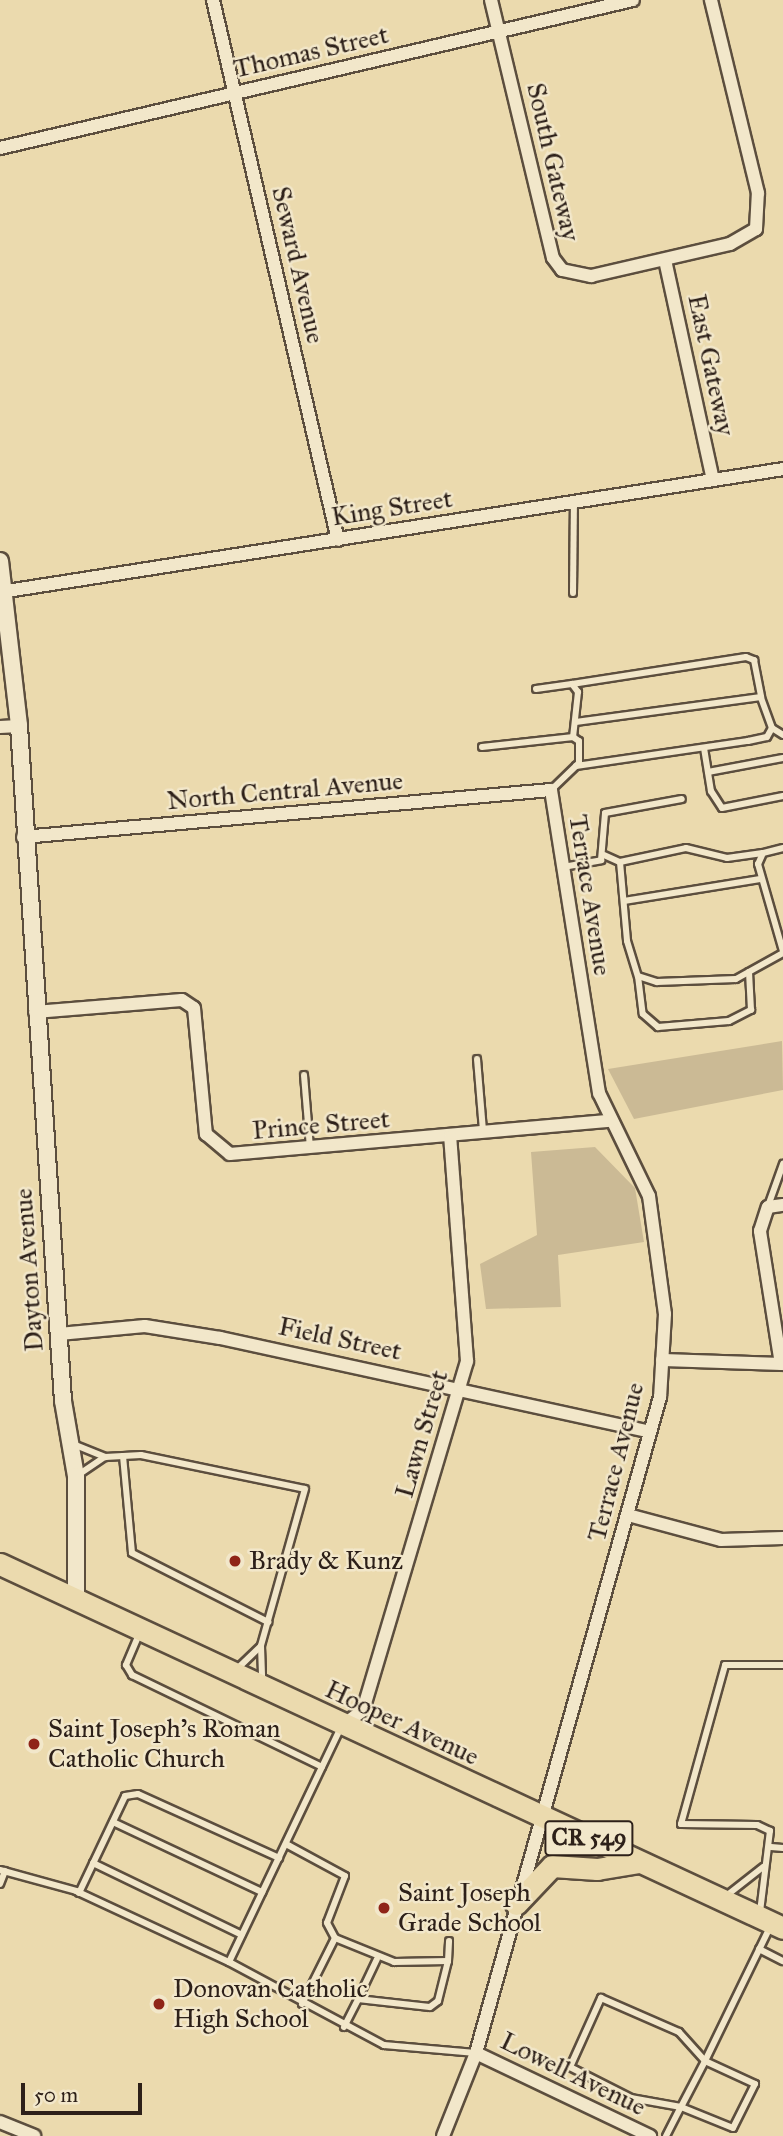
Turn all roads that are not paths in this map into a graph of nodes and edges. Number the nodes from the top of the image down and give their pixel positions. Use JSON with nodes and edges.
{"nodes":[{"id":1,"x":212,"y":0,"type":"edge"},
{"id":2,"x":491,"y":0,"type":"edge"},
{"id":3,"x":633,"y":0,"type":"edge"},
{"id":4,"x":711,"y":0,"type":"edge"},
{"id":5,"x":499,"y":31,"type":"junction"},
{"id":6,"x":235,"y":93,"type":"junction"},
{"id":7,"x":0,"y":148,"type":"edge"},
{"id":8,"x":665,"y":260,"type":"junction"},
{"id":9,"x":783,"y":469,"type":"edge"},
{"id":10,"x":713,"y":480,"type":"junction"},
{"id":11,"x":575,"y":502,"type":"junction"},
{"id":12,"x":338,"y":540,"type":"junction"},
{"id":13,"x":0,"y":561,"type":"edge"},
{"id":14,"x":7,"y":591,"type":"junction"},
{"id":15,"x":573,"y":593,"type":"dead end"},
{"id":16,"x":572,"y":684,"type":"junction"},
{"id":17,"x":536,"y":689,"type":"dead end"},
{"id":18,"x":761,"y":697,"type":"junction"},
{"id":19,"x":576,"y":722,"type":"junction"},
{"id":20,"x":19,"y":726,"type":"junction"},
{"id":21,"x":0,"y":727,"type":"edge"},
{"id":22,"x":772,"y":728,"type":"junction"},
{"id":23,"x":783,"y":735,"type":"edge"},
{"id":24,"x":573,"y":737,"type":"junction"},
{"id":25,"x":482,"y":747,"type":"dead end"},
{"id":26,"x":704,"y":748,"type":"junction"},
{"id":27,"x":783,"y":758,"type":"edge"},
{"id":28,"x":576,"y":766,"type":"junction"},
{"id":29,"x":708,"y":772,"type":"junction"},
{"id":30,"x":551,"y":790,"type":"junction"},
{"id":31,"x":783,"y":796,"type":"edge"},
{"id":32,"x":682,"y":799,"type":"dead end"},
{"id":33,"x":23,"y":836,"type":"junction"},
{"id":34,"x":783,"y":848,"type":"edge"},
{"id":35,"x":763,"y":853,"type":"junction"},
{"id":36,"x":604,"y":855,"type":"junction"},
{"id":37,"x":620,"y":862,"type":"junction"},
{"id":38,"x":563,"y":867,"type":"junction"},
{"id":39,"x":760,"y":879,"type":"junction"},
{"id":40,"x":624,"y":901,"type":"junction"},
{"id":41,"x":783,"y":952,"type":"edge"},
{"id":42,"x":748,"y":972,"type":"junction"},
{"id":43,"x":638,"y":976,"type":"junction"},
{"id":44,"x":35,"y":1012,"type":"junction"},
{"id":45,"x":477,"y":1059,"type":"dead end"},
{"id":46,"x":304,"y":1075,"type":"dead end"},
{"id":47,"x":610,"y":1121,"type":"junction"},
{"id":48,"x":484,"y":1133,"type":"junction"},
{"id":49,"x":450,"y":1137,"type":"junction"},
{"id":50,"x":310,"y":1150,"type":"junction"},
{"id":51,"x":783,"y":1164,"type":"edge"},
{"id":52,"x":783,"y":1205,"type":"edge"},
{"id":53,"x":768,"y":1207,"type":"junction"},
{"id":54,"x":59,"y":1334,"type":"junction"},
{"id":55,"x":662,"y":1360,"type":"junction"},
{"id":56,"x":782,"y":1364,"type":"edge"},
{"id":57,"x":461,"y":1388,"type":"junction"},
{"id":58,"x":650,"y":1432,"type":"junction"},
{"id":59,"x":71,"y":1443,"type":"junction"},
{"id":60,"x":123,"y":1456,"type":"junction"},
{"id":61,"x":105,"y":1457,"type":"junction"},
{"id":62,"x":76,"y":1476,"type":"junction"},
{"id":63,"x":628,"y":1515,"type":"junction"},
{"id":64,"x":783,"y":1538,"type":"edge"},
{"id":65,"x":0,"y":1564,"type":"edge"},
{"id":66,"x":76,"y":1599,"type":"junction"},
{"id":67,"x":268,"y":1622,"type":"junction"},
{"id":68,"x":140,"y":1630,"type":"junction"},
{"id":69,"x":261,"y":1646,"type":"junction"},
{"id":70,"x":783,"y":1665,"type":"edge"},
{"id":71,"x":232,"y":1674,"type":"junction"},
{"id":72,"x":262,"y":1688,"type":"junction"},
{"id":73,"x":341,"y":1727,"type":"junction"},
{"id":74,"x":322,"y":1766,"type":"junction"},
{"id":75,"x":539,"y":1815,"type":"junction"},
{"id":76,"x":113,"y":1822,"type":"junction"},
{"id":77,"x":286,"y":1844,"type":"junction"},
{"id":78,"x":771,"y":1847,"type":"junction"},
{"id":79,"x":783,"y":1848,"type":"edge"},
{"id":80,"x":279,"y":1858,"type":"junction"},
{"id":81,"x":639,"y":1861,"type":"junction"},
{"id":82,"x":93,"y":1863,"type":"junction"},
{"id":83,"x":764,"y":1867,"type":"junction"},
{"id":84,"x":3,"y":1871,"type":"edge"},
{"id":85,"x":0,"y":1884,"type":"edge"},
{"id":86,"x":262,"y":1892,"type":"junction"},
{"id":87,"x":79,"y":1893,"type":"junction"},
{"id":88,"x":721,"y":1900,"type":"junction"},
{"id":89,"x":516,"y":1904,"type":"junction"},
{"id":90,"x":771,"y":1923,"type":"edge"},
{"id":91,"x":242,"y":1935,"type":"junction"},
{"id":92,"x":335,"y":1938,"type":"junction"},
{"id":93,"x":449,"y":1941,"type":"dead end"},
{"id":94,"x":759,"y":1949,"type":"junction"},
{"id":95,"x":377,"y":1959,"type":"junction"},
{"id":96,"x":448,"y":1961,"type":"junction"},
{"id":97,"x":783,"y":1961,"type":"edge"},
{"id":98,"x":229,"y":1962,"type":"junction"},
{"id":99,"x":358,"y":1999,"type":"junction"},
{"id":100,"x":302,"y":2004,"type":"junction"},
{"id":101,"x":344,"y":2027,"type":"junction"},
{"id":102,"x":476,"y":2053,"type":"junction"},
{"id":103,"x":705,"y":2061,"type":"junction"},
{"id":104,"x":681,"y":2107,"type":"junction"},
{"id":105,"x":0,"y":2122,"type":"edge"},
{"id":106,"x":34,"y":2136,"type":"edge"},
{"id":107,"x":443,"y":2136,"type":"edge"},
{"id":108,"x":650,"y":2136,"type":"edge"},
{"id":109,"x":666,"y":2136,"type":"edge"}],
"edges":[{"from":1,"to":6,"type":"street","name":"Seward Avenue"},
{"from":2,"to":5,"type":"street","name":"South Gateway"},
{"from":3,"to":5,"type":"street","name":"Thomas Street"},
{"from":4,"to":8,"type":"street","name":"South Gateway"},
{"from":5,"to":6,"type":"street","name":"Thomas Street"},
{"from":5,"to":8,"type":"street","name":"South Gateway"},
{"from":6,"to":7,"type":"street","name":"Thomas Street"},
{"from":6,"to":12,"type":"street","name":"Seward Avenue"},
{"from":8,"to":10,"type":"street","name":"East Gateway"},
{"from":9,"to":10,"type":"street","name":"King Street"},
{"from":10,"to":11,"type":"street","name":"King Street"},
{"from":11,"to":12,"type":"street","name":"King Street"},
{"from":11,"to":15,"type":"lane"},
{"from":12,"to":14,"type":"street","name":"King Street"},
{"from":13,"to":14,"type":"street","name":"Dayton Avenue"},
{"from":14,"to":20,"type":"street","name":"Dayton Avenue"},
{"from":16,"to":17,"type":"lane"},
{"from":16,"to":18,"type":"lane"},
{"from":16,"to":19,"type":"lane"},
{"from":18,"to":19,"type":"lane"},
{"from":18,"to":22,"type":"lane"},
{"from":19,"to":24,"type":"lane"},
{"from":20,"to":21,"type":"street"},
{"from":20,"to":33,"type":"street","name":"Dayton Avenue"},
{"from":22,"to":23,"type":"lane"},
{"from":22,"to":26,"type":"lane"},
{"from":24,"to":25,"type":"lane"},
{"from":24,"to":28,"type":"lane"},
{"from":26,"to":28,"type":"lane"},
{"from":26,"to":29,"type":"lane"},
{"from":27,"to":29,"type":"lane"},
{"from":28,"to":30,"type":"lane"},
{"from":29,"to":31,"type":"lane"},
{"from":30,"to":33,"type":"street","name":"North Central Avenue"},
{"from":30,"to":38,"type":"street","name":"Terrace Avenue"},
{"from":32,"to":36,"type":"lane"},
{"from":33,"to":44,"type":"street","name":"Dayton Avenue"},
{"from":34,"to":35,"type":"lane"},
{"from":35,"to":37,"type":"lane"},
{"from":35,"to":39,"type":"lane"},
{"from":36,"to":37,"type":"lane"},
{"from":36,"to":38,"type":"lane"},
{"from":37,"to":40,"type":"lane"},
{"from":38,"to":47,"type":"street","name":"Terrace Avenue"},
{"from":39,"to":40,"type":"lane"},
{"from":39,"to":41,"type":"lane"},
{"from":40,"to":43,"type":"lane"},
{"from":41,"to":42,"type":"lane"},
{"from":42,"to":43,"type":"lane"},
{"from":42,"to":43,"type":"lane"},
{"from":44,"to":50,"type":"street","name":"Prince Street"},
{"from":44,"to":54,"type":"street","name":"Dayton Avenue"},
{"from":45,"to":48,"type":"lane"},
{"from":46,"to":50,"type":"lane"},
{"from":47,"to":48,"type":"street","name":"Prince Street"},
{"from":47,"to":55,"type":"street","name":"Terrace Avenue"},
{"from":48,"to":49,"type":"street","name":"Prince Street"},
{"from":49,"to":50,"type":"street","name":"Prince Street"},
{"from":49,"to":57,"type":"street","name":"Lawn Street"},
{"from":51,"to":53,"type":"lane"},
{"from":52,"to":53,"type":"street"},
{"from":53,"to":56,"type":"street"},
{"from":54,"to":57,"type":"street","name":"Field Street"},
{"from":54,"to":59,"type":"street","name":"Dayton Avenue"},
{"from":55,"to":56,"type":"street"},
{"from":55,"to":58,"type":"street","name":"Terrace Avenue"},
{"from":57,"to":58,"type":"street","name":"Field Street"},
{"from":57,"to":73,"type":"street","name":"Lawn Street"},
{"from":58,"to":63,"type":"street","name":"Terrace Avenue"},
{"from":59,"to":61,"type":"lane"},
{"from":59,"to":62,"type":"street","name":"Dayton Avenue"},
{"from":60,"to":61,"type":"lane"},
{"from":60,"to":67,"type":"lane"},
{"from":60,"to":67,"type":"lane"},
{"from":61,"to":62,"type":"lane"},
{"from":62,"to":66,"type":"street","name":"Dayton Avenue"},
{"from":63,"to":64,"type":"street"},
{"from":63,"to":75,"type":"street","name":"Terrace Avenue"},
{"from":65,"to":66,"type":"main road","name":"Hooper Avenue","number":"CR 549"},
{"from":66,"to":68,"type":"main road","name":"Hooper Avenue","number":"CR 549"},
{"from":67,"to":69,"type":"lane"},
{"from":68,"to":71,"type":"main road","name":"Hooper Avenue","number":"CR 549"},
{"from":68,"to":74,"type":"lane"},
{"from":69,"to":71,"type":"lane"},
{"from":69,"to":72,"type":"lane"},
{"from":70,"to":78,"type":"lane"},
{"from":71,"to":72,"type":"main road","name":"Hooper Avenue","number":"CR 549"},
{"from":72,"to":73,"type":"main road","name":"Hooper Avenue","number":"CR 549"},
{"from":73,"to":74,"type":"lane"},
{"from":73,"to":75,"type":"main road","name":"Hooper Avenue","number":"CR 549"},
{"from":74,"to":77,"type":"lane"},
{"from":75,"to":81,"type":"main road","name":"Hooper Avenue","number":"CR 549"},
{"from":75,"to":89,"type":"street","name":"Terrace Avenue"},
{"from":76,"to":80,"type":"lane"},
{"from":76,"to":82,"type":"lane"},
{"from":76,"to":86,"type":"lane"},
{"from":77,"to":80,"type":"lane"},
{"from":77,"to":92,"type":"lane"},
{"from":78,"to":79,"type":"lane"},
{"from":78,"to":83,"type":"lane"},
{"from":80,"to":86,"type":"lane"},
{"from":81,"to":88,"type":"main road","name":"Hooper Avenue","number":"CR 549"},
{"from":81,"to":89,"type":"main road"},
{"from":82,"to":87,"type":"lane"},
{"from":82,"to":91,"type":"lane"},
{"from":83,"to":88,"type":"lane"},
{"from":83,"to":90,"type":"lane"},
{"from":84,"to":85,"type":"lane"},
{"from":84,"to":87,"type":"lane"},
{"from":86,"to":91,"type":"lane"},
{"from":87,"to":98,"type":"lane"},
{"from":88,"to":90,"type":"main road","name":"Hooper Avenue","number":"CR 549"},
{"from":89,"to":102,"type":"street","name":"Terrace Avenue"},
{"from":90,"to":94,"type":"lane"},
{"from":91,"to":98,"type":"lane"},
{"from":92,"to":95,"type":"lane"},
{"from":92,"to":100,"type":"lane"},
{"from":93,"to":96,"type":"lane"},
{"from":94,"to":97,"type":"lane"},
{"from":94,"to":103,"type":"lane"},
{"from":95,"to":96,"type":"lane"},
{"from":95,"to":99,"type":"lane"},
{"from":96,"to":99,"type":"lane"},
{"from":98,"to":100,"type":"lane"},
{"from":99,"to":101,"type":"lane"},
{"from":100,"to":101,"type":"lane"},
{"from":101,"to":102,"type":"lane"},
{"from":102,"to":107,"type":"street","name":"Terrace Avenue"},
{"from":102,"to":108,"type":"street","name":"Lowell Avenue"},
{"from":103,"to":104,"type":"lane"},
{"from":103,"to":104,"type":"lane"},
{"from":103,"to":104,"type":"lane"},
{"from":104,"to":109,"type":"lane"},
{"from":105,"to":106,"type":"street"}]}
